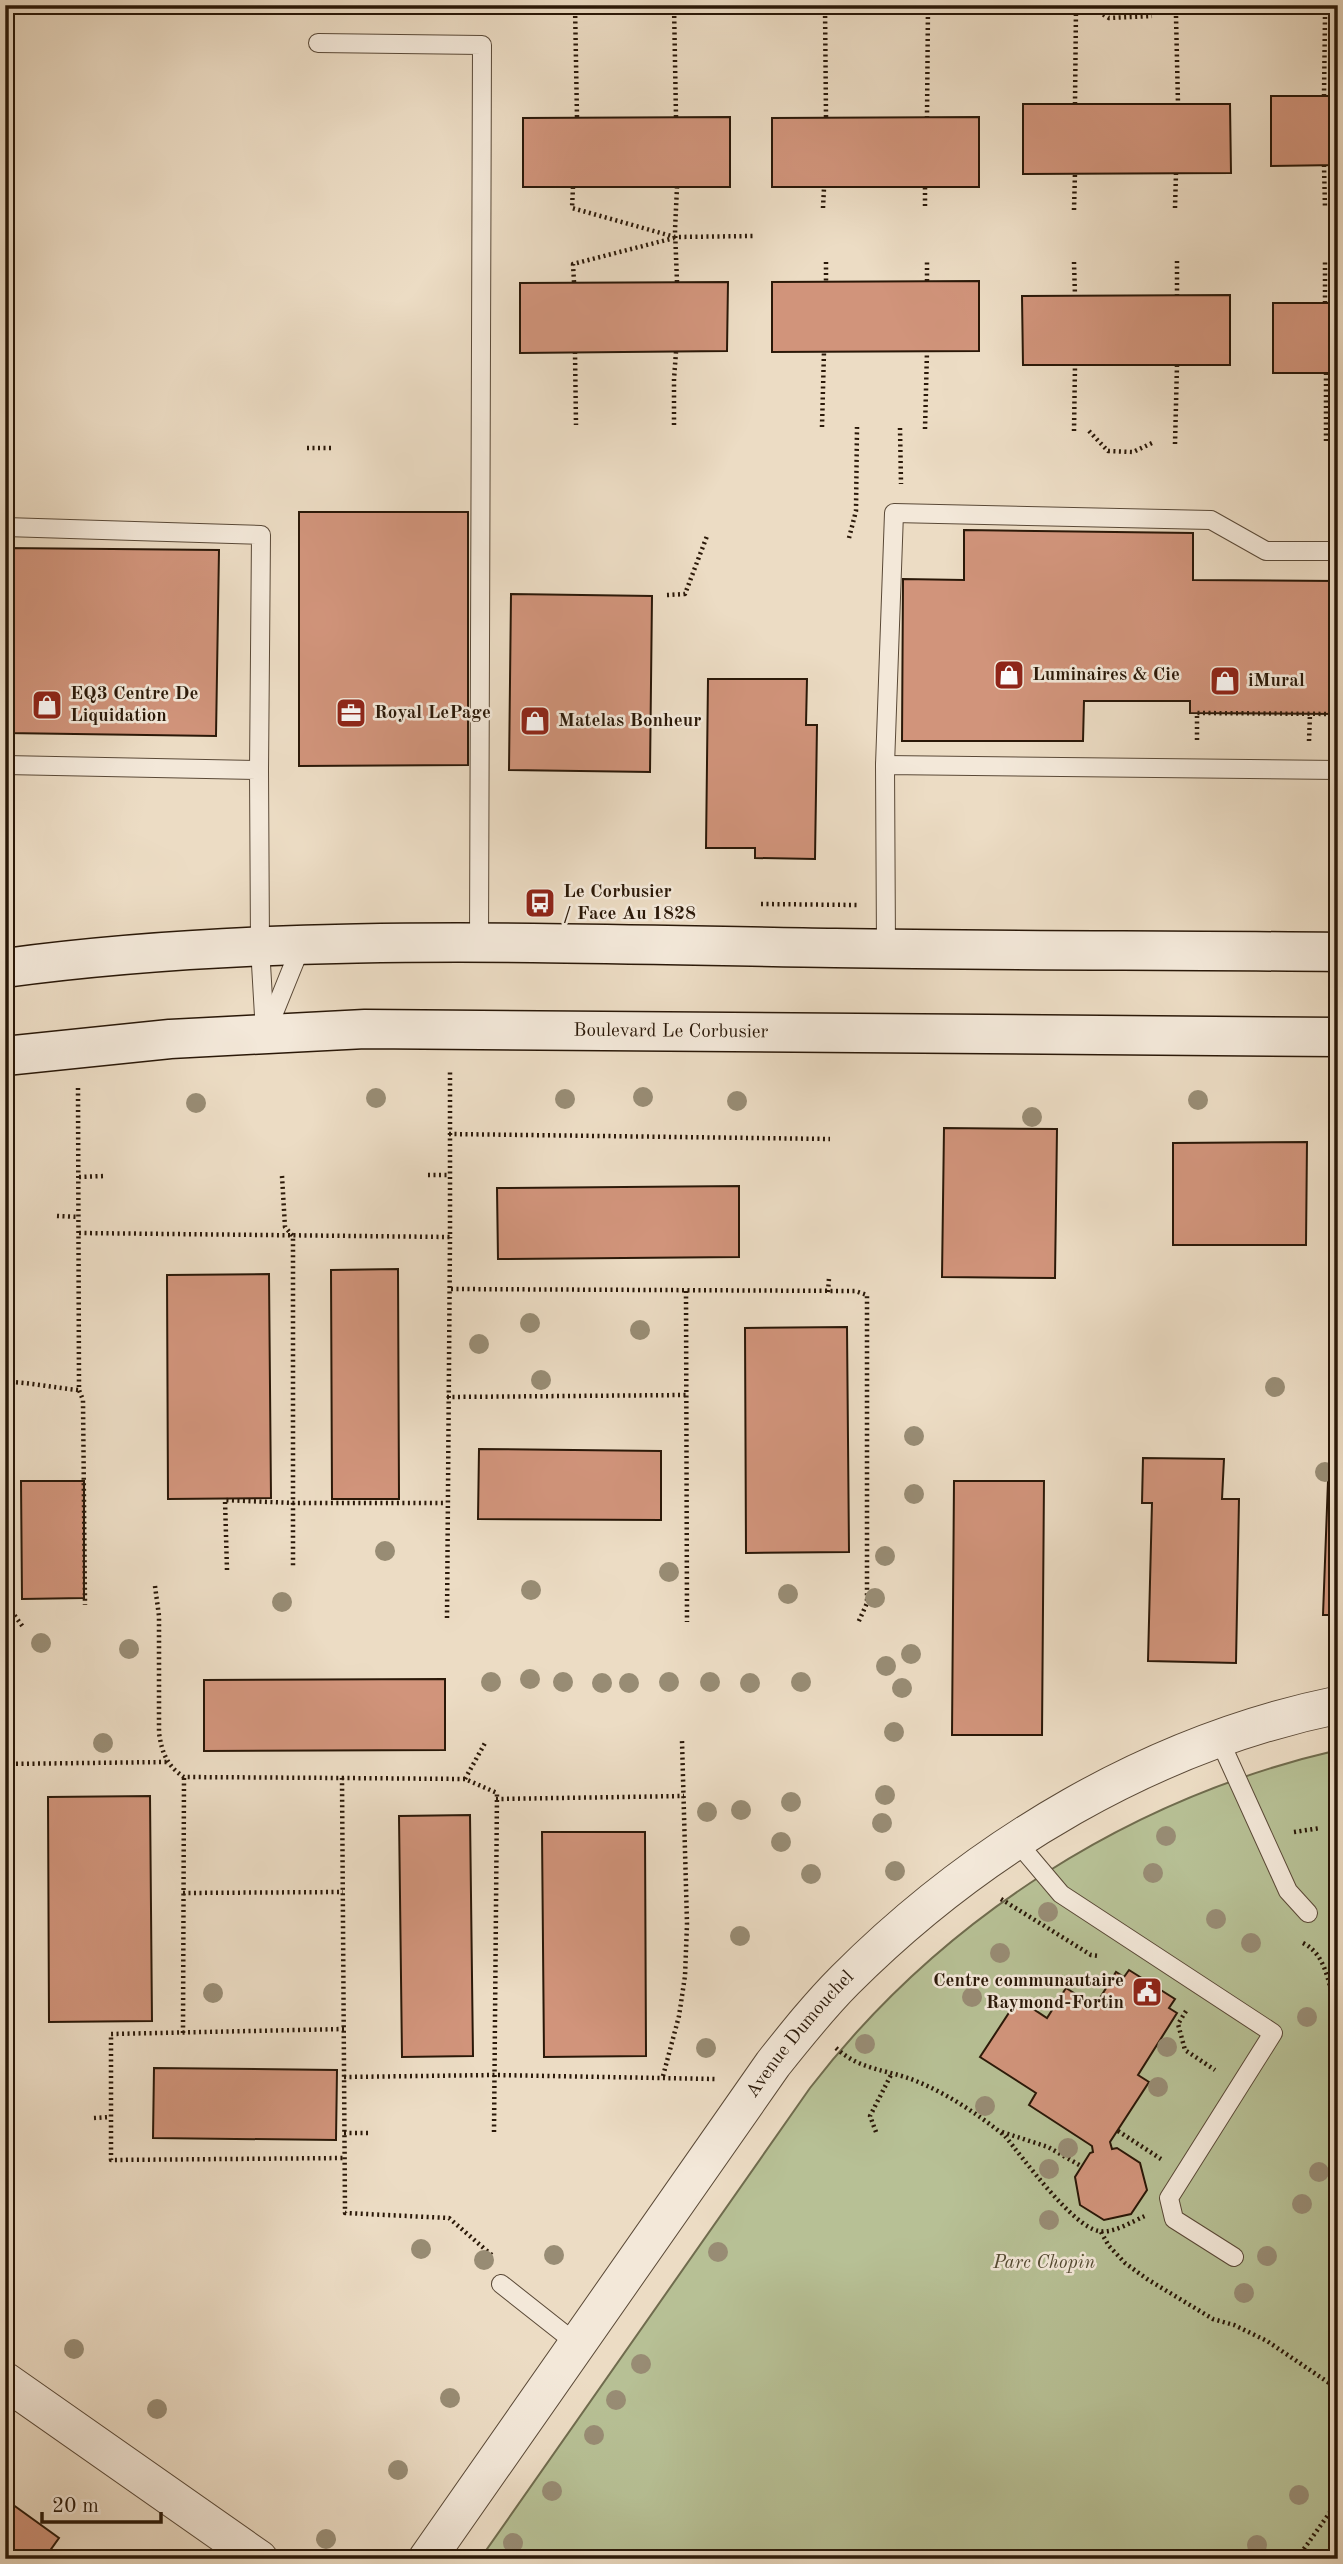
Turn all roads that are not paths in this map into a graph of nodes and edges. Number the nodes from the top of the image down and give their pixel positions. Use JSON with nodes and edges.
{"nodes":[{"id":1,"x":318,"y":43,"type":"dead end"},
{"id":2,"x":5,"y":527,"type":"edge"},
{"id":3,"x":1338,"y":551,"type":"edge"},
{"id":4,"x":5,"y":765,"type":"edge"},
{"id":5,"x":886,"y":765,"type":"junction"},
{"id":6,"x":260,"y":770,"type":"junction"},
{"id":7,"x":1338,"y":770,"type":"edge"},
{"id":8,"x":479,"y":943,"type":"junction"},
{"id":9,"x":301,"y":946,"type":"junction"},
{"id":10,"x":260,"y":947,"type":"junction"},
{"id":11,"x":886,"y":948,"type":"junction"},
{"id":12,"x":1338,"y":952,"type":"edge"},
{"id":13,"x":5,"y":968,"type":"edge"},
{"id":14,"x":265,"y":1033,"type":"junction"},
{"id":15,"x":1338,"y":1037,"type":"edge"},
{"id":16,"x":5,"y":1056,"type":"edge"},
{"id":17,"x":1338,"y":1705,"type":"edge"},
{"id":18,"x":1219,"y":1739,"type":"junction"},
{"id":19,"x":1017,"y":1842,"type":"junction"},
{"id":20,"x":1308,"y":1913,"type":"dead end"},
{"id":21,"x":1234,"y":2257,"type":"dead end"},
{"id":22,"x":502,"y":2284,"type":"dead end"},
{"id":23,"x":577,"y":2344,"type":"junction"},
{"id":24,"x":5,"y":2381,"type":"edge"},
{"id":25,"x":258,"y":2559,"type":"edge"},
{"id":26,"x":427,"y":2559,"type":"edge"}],
"edges":[{"from":1,"to":8,"type":"lane"},
{"from":2,"to":6,"type":"lane"},
{"from":3,"to":5,"type":"lane"},
{"from":4,"to":6,"type":"lane"},
{"from":5,"to":7,"type":"lane"},
{"from":5,"to":11,"type":"lane"},
{"from":6,"to":10,"type":"lane"},
{"from":8,"to":9,"type":"street"},
{"from":8,"to":11,"type":"street"},
{"from":9,"to":10,"type":"street"},
{"from":9,"to":14,"type":"lane"},
{"from":10,"to":13,"type":"street"},
{"from":10,"to":14,"type":"lane"},
{"from":11,"to":12,"type":"street"},
{"from":14,"to":15,"type":"street","name":"Boulevard Le Corbusier"},
{"from":14,"to":16,"type":"street","name":"Boulevard Le Corbusier"},
{"from":17,"to":18,"type":"street","name":"Avenue Dumouchel"},
{"from":18,"to":19,"type":"street","name":"Avenue Dumouchel"},
{"from":18,"to":20,"type":"lane"},
{"from":19,"to":21,"type":"lane"},
{"from":19,"to":23,"type":"street","name":"Avenue Dumouchel"},
{"from":22,"to":23,"type":"lane"},
{"from":23,"to":26,"type":"street","name":"Avenue Dumouchel"},
{"from":24,"to":25,"type":"street"}]}
